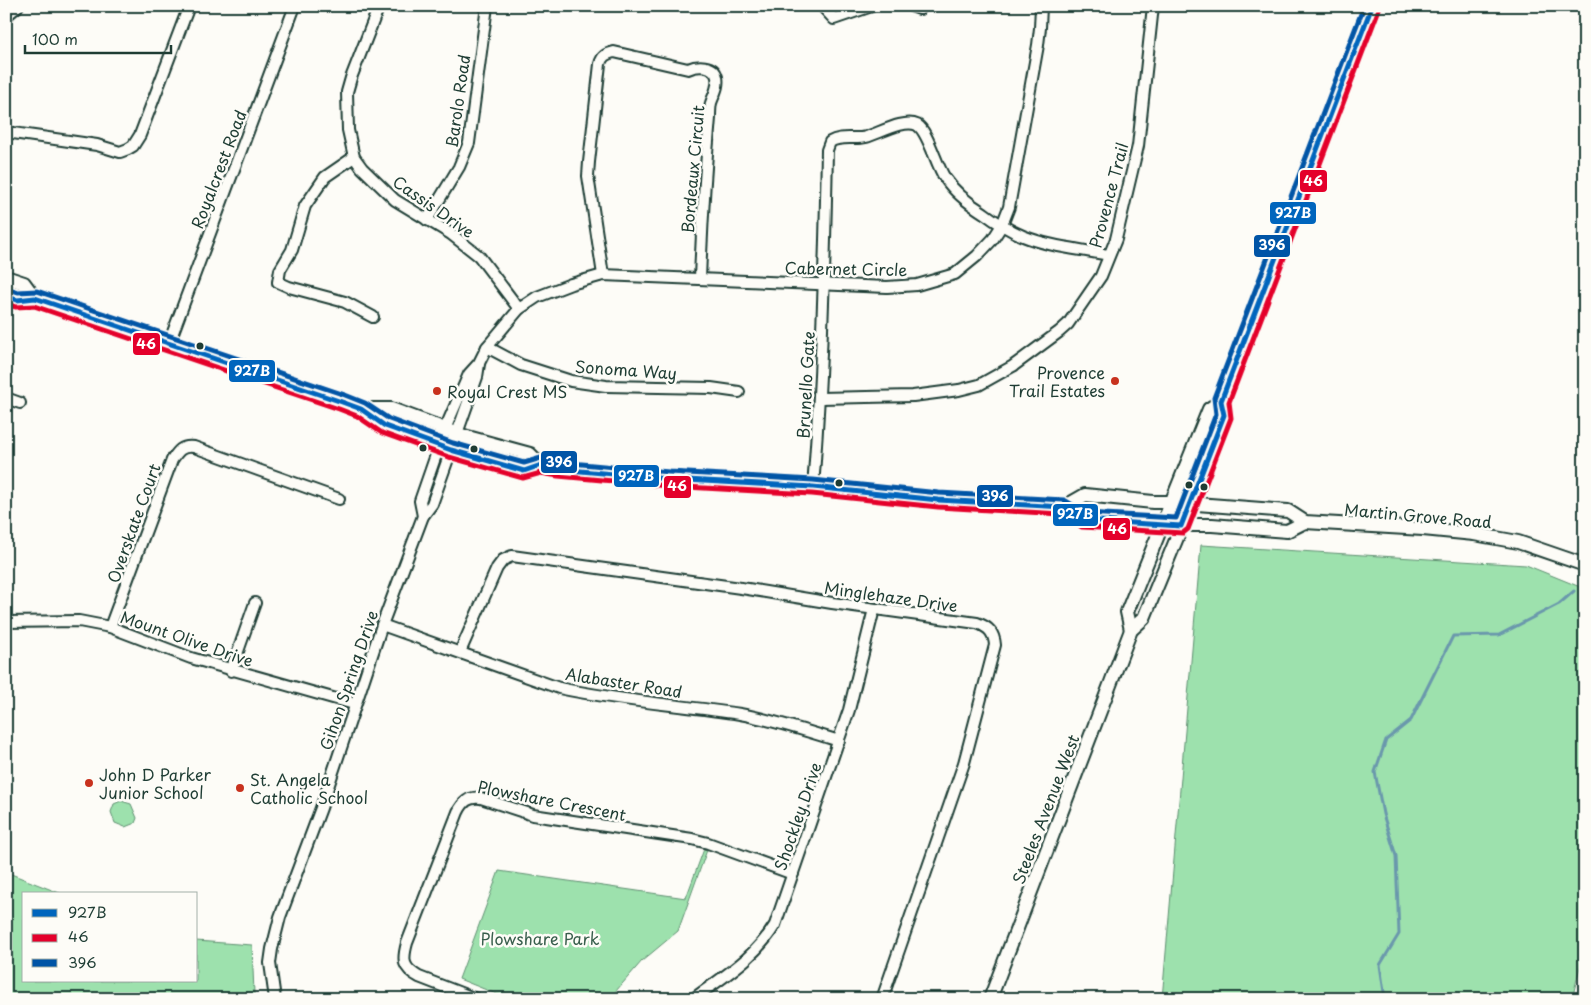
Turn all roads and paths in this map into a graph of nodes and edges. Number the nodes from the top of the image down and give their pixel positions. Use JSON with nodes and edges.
{"nodes":[{"id":1,"x":18,"y":6,"type":"edge"},
{"id":2,"x":189,"y":6,"type":"edge"},
{"id":3,"x":295,"y":6,"type":"edge"},
{"id":4,"x":379,"y":6,"type":"edge"},
{"id":5,"x":487,"y":6,"type":"edge"},
{"id":6,"x":822,"y":6,"type":"edge"},
{"id":7,"x":872,"y":6,"type":"edge"},
{"id":8,"x":1041,"y":6,"type":"edge"},
{"id":9,"x":1153,"y":6,"type":"edge"},
{"id":10,"x":1372,"y":6,"type":"edge"},
{"id":11,"x":6,"y":16,"type":"edge"},
{"id":12,"x":6,"y":132,"type":"edge"},
{"id":13,"x":354,"y":157,"type":"junction"},
{"id":14,"x":427,"y":220,"type":"junction"},
{"id":15,"x":1002,"y":225,"type":"junction"},
{"id":16,"x":1108,"y":255,"type":"junction"},
{"id":17,"x":603,"y":276,"type":"junction"},
{"id":18,"x":6,"y":277,"type":"edge"},
{"id":19,"x":700,"y":279,"type":"junction"},
{"id":20,"x":825,"y":284,"type":"junction"},
{"id":21,"x":6,"y":296,"type":"edge"},
{"id":22,"x":35,"y":298,"type":"junction"},
{"id":23,"x":519,"y":309,"type":"junction"},
{"id":24,"x":373,"y":317,"type":"dead end"},
{"id":25,"x":169,"y":343,"type":"junction"},
{"id":26,"x":487,"y":347,"type":"junction"},
{"id":27,"x":739,"y":392,"type":"dead end"},
{"id":28,"x":6,"y":398,"type":"edge"},
{"id":29,"x":820,"y":398,"type":"junction"},
{"id":30,"x":1221,"y":401,"type":"junction"},
{"id":31,"x":20,"y":403,"type":"dead end"},
{"id":32,"x":361,"y":409,"type":"junction"},
{"id":33,"x":451,"y":431,"type":"junction"},
{"id":34,"x":439,"y":446,"type":"junction"},
{"id":35,"x":451,"y":450,"type":"junction"},
{"id":36,"x":541,"y":465,"type":"junction"},
{"id":37,"x":813,"y":488,"type":"junction"},
{"id":38,"x":338,"y":499,"type":"dead end"},
{"id":39,"x":1172,"y":502,"type":"junction"},
{"id":40,"x":1190,"y":504,"type":"junction"},
{"id":41,"x":1064,"y":507,"type":"junction"},
{"id":42,"x":423,"y":516,"type":"junction"},
{"id":43,"x":1305,"y":522,"type":"junction"},
{"id":44,"x":1162,"y":525,"type":"junction"},
{"id":45,"x":1182,"y":526,"type":"junction"},
{"id":46,"x":1585,"y":565,"type":"edge"},
{"id":47,"x":255,"y":603,"type":"dead end"},
{"id":48,"x":874,"y":609,"type":"junction"},
{"id":49,"x":6,"y":622,"type":"edge"},
{"id":50,"x":382,"y":625,"type":"junction"},
{"id":51,"x":110,"y":627,"type":"junction"},
{"id":52,"x":1131,"y":630,"type":"junction"},
{"id":53,"x":460,"y":652,"type":"junction"},
{"id":54,"x":231,"y":671,"type":"junction"},
{"id":55,"x":354,"y":704,"type":"junction"},
{"id":56,"x":839,"y":741,"type":"junction"},
{"id":57,"x":792,"y":874,"type":"junction"},
{"id":58,"x":705,"y":995,"type":"edge"},
{"id":59,"x":275,"y":999,"type":"edge"},
{"id":60,"x":476,"y":999,"type":"edge"},
{"id":61,"x":693,"y":999,"type":"edge"},
{"id":62,"x":882,"y":999,"type":"edge"},
{"id":63,"x":990,"y":999,"type":"edge"}],
"edges":[{"from":1,"to":11,"type":"street"},
{"from":2,"to":12,"type":"street"},
{"from":3,"to":25,"type":"street","name":"Royalcrest Road"},
{"from":4,"to":13,"type":"street","name":"Cassis Drive"},
{"from":5,"to":14,"type":"street","name":"Barolo Road"},
{"from":6,"to":7,"type":"street"},
{"from":8,"to":15,"type":"street","name":"Cabernet Circle"},
{"from":9,"to":16,"type":"street","name":"Provence Trail"},
{"from":10,"to":30,"type":"main road","name":"Steeles Avenue West"},
{"from":13,"to":14,"type":"street","name":"Cassis Drive"},
{"from":13,"to":24,"type":"street"},
{"from":14,"to":23,"type":"street","name":"Cassis Drive"},
{"from":15,"to":16,"type":"street"},
{"from":15,"to":20,"type":"street","name":"Cabernet Circle"},
{"from":15,"to":20,"type":"street","name":"Brunello Gate"},
{"from":16,"to":29,"type":"street","name":"Provence Trail"},
{"from":17,"to":19,"type":"street","name":"Cabernet Circle"},
{"from":17,"to":19,"type":"street","name":"Bordeaux Circuit"},
{"from":17,"to":23,"type":"street","name":"Cabernet Circle"},
{"from":18,"to":22,"type":"main road","name":"Martin Grove Road"},
{"from":19,"to":20,"type":"street","name":"Cabernet Circle"},
{"from":20,"to":29,"type":"street","name":"Brunello Gate"},
{"from":21,"to":22,"type":"main road","name":"Martin Grove Road"},
{"from":22,"to":25,"type":"main road","name":"Martin Grove Road"},
{"from":23,"to":26,"type":"street","name":"Cabernet Circle"},
{"from":25,"to":32,"type":"main road","name":"Martin Grove Road"},
{"from":26,"to":27,"type":"street","name":"Sonoma Way"},
{"from":26,"to":33,"type":"street","name":"Cabernet Circle"},
{"from":28,"to":31,"type":"street"},
{"from":29,"to":37,"type":"street","name":"Brunello Gate"},
{"from":30,"to":39,"type":"main road","name":"Steeles Avenue West"},
{"from":30,"to":40,"type":"main road","name":"Steeles Avenue West"},
{"from":32,"to":33,"type":"main road","name":"Martin Grove Road"},
{"from":32,"to":34,"type":"main road","name":"Martin Grove Road"},
{"from":33,"to":34,"type":"street","name":"Gihon Spring Drive"},
{"from":33,"to":35,"type":"street","name":"Gihon Spring Drive"},
{"from":33,"to":36,"type":"main road","name":"Martin Grove Road"},
{"from":34,"to":35,"type":"main road","name":"Martin Grove Road"},
{"from":34,"to":42,"type":"street","name":"Gihon Spring Drive"},
{"from":35,"to":36,"type":"main road","name":"Martin Grove Road"},
{"from":35,"to":42,"type":"street","name":"Gihon Spring Drive"},
{"from":36,"to":37,"type":"main road","name":"Martin Grove Road"},
{"from":37,"to":41,"type":"main road","name":"Martin Grove Road"},
{"from":38,"to":51,"type":"street","name":"Overskate Court"},
{"from":39,"to":40,"type":"main road","name":"Martin Grove Road"},
{"from":39,"to":41,"type":"main road","name":"Martin Grove Road"},
{"from":39,"to":44,"type":"main road","name":"Steeles Avenue West"},
{"from":40,"to":43,"type":"main road","name":"Martin Grove Road"},
{"from":40,"to":45,"type":"main road","name":"Steeles Avenue West"},
{"from":41,"to":44,"type":"main road","name":"Martin Grove Road"},
{"from":42,"to":50,"type":"street","name":"Gihon Spring Drive"},
{"from":43,"to":45,"type":"main road","name":"Martin Grove Road"},
{"from":43,"to":46,"type":"main road","name":"Martin Grove Road"},
{"from":44,"to":45,"type":"main road","name":"Martin Grove Road"},
{"from":44,"to":52,"type":"main road","name":"Steeles Avenue West"},
{"from":45,"to":52,"type":"main road","name":"Steeles Avenue West"},
{"from":47,"to":54,"type":"street"},
{"from":48,"to":53,"type":"street","name":"Minglehaze Drive"},
{"from":48,"to":56,"type":"street","name":"Shockley Drive"},
{"from":48,"to":62,"type":"street","name":"Minglehaze Drive"},
{"from":49,"to":51,"type":"street","name":"Mount Olive Drive"},
{"from":50,"to":53,"type":"street","name":"Alabaster Road"},
{"from":50,"to":55,"type":"street","name":"Gihon Spring Drive"},
{"from":51,"to":54,"type":"street","name":"Mount Olive Drive"},
{"from":52,"to":63,"type":"main road","name":"Steeles Avenue West"},
{"from":53,"to":56,"type":"street","name":"Alabaster Road"},
{"from":54,"to":55,"type":"street","name":"Mount Olive Drive"},
{"from":55,"to":59,"type":"street","name":"Gihon Spring Drive"},
{"from":56,"to":57,"type":"street","name":"Shockley Drive"},
{"from":57,"to":58,"type":"street","name":"Shockley Drive"},
{"from":57,"to":60,"type":"street","name":"Plowshare Crescent"},
{"from":58,"to":61,"type":"street","name":"Shockley Drive"}]}
